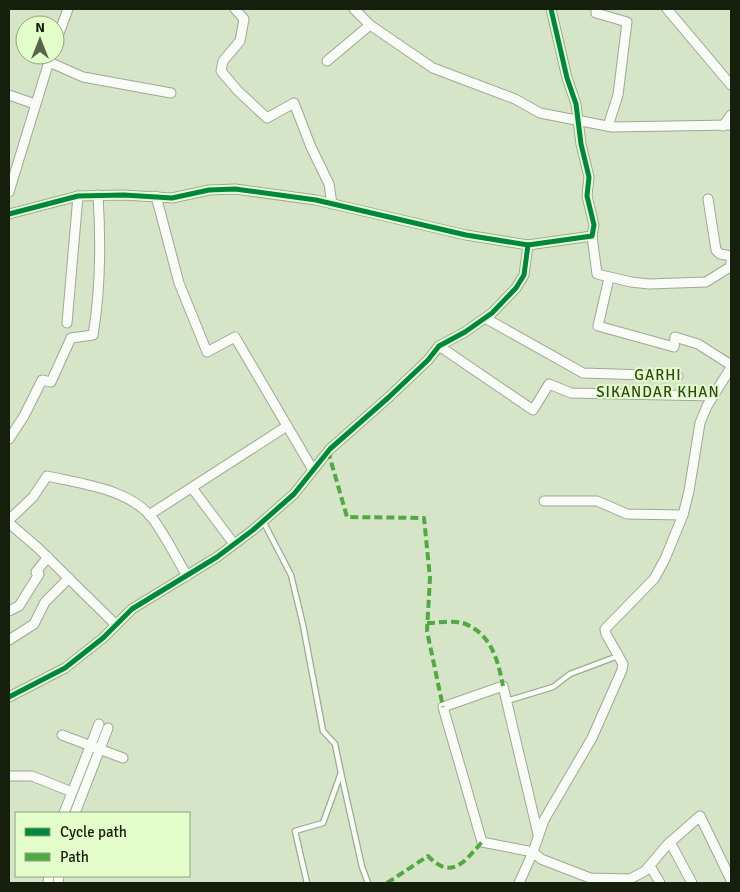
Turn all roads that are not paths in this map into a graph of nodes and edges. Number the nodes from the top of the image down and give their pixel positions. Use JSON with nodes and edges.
{"nodes":[{"id":1,"x":235,"y":9,"type":"edge"},
{"id":2,"x":354,"y":9,"type":"edge"},
{"id":3,"x":551,"y":9,"type":"edge"},
{"id":4,"x":596,"y":9,"type":"edge"},
{"id":5,"x":667,"y":9,"type":"edge"},
{"id":6,"x":370,"y":25,"type":"junction"},
{"id":7,"x":327,"y":61,"type":"dead end"},
{"id":8,"x":48,"y":65,"type":"edge"},
{"id":9,"x":60,"y":65,"type":"edge"},
{"id":10,"x":731,"y":85,"type":"edge"},
{"id":11,"x":171,"y":93,"type":"dead end"},
{"id":12,"x":9,"y":95,"type":"edge"},
{"id":13,"x":35,"y":104,"type":"junction"},
{"id":14,"x":731,"y":115,"type":"edge"},
{"id":15,"x":578,"y":119,"type":"junction"},
{"id":16,"x":727,"y":125,"type":"edge"},
{"id":17,"x":608,"y":126,"type":"junction"},
{"id":18,"x":9,"y":192,"type":"edge"},
{"id":19,"x":98,"y":195,"type":"junction"},
{"id":20,"x":78,"y":196,"type":"junction"},
{"id":21,"x":156,"y":196,"type":"junction"},
{"id":22,"x":708,"y":199,"type":"dead end"},
{"id":23,"x":332,"y":204,"type":"junction"},
{"id":24,"x":9,"y":214,"type":"edge"},
{"id":25,"x":592,"y":236,"type":"junction"},
{"id":26,"x":528,"y":245,"type":"junction"},
{"id":27,"x":731,"y":256,"type":"edge"},
{"id":28,"x":731,"y":262,"type":"edge"},
{"id":29,"x":609,"y":278,"type":"junction"},
{"id":30,"x":485,"y":318,"type":"junction"},
{"id":31,"x":66,"y":323,"type":"dead end"},
{"id":32,"x":439,"y":346,"type":"junction"},
{"id":33,"x":731,"y":367,"type":"edge"},
{"id":34,"x":678,"y":376,"type":"dead end"},
{"id":35,"x":713,"y":396,"type":"junction"},
{"id":36,"x":287,"y":426,"type":"junction"},
{"id":37,"x":9,"y":439,"type":"edge"},
{"id":38,"x":313,"y":470,"type":"junction"},
{"id":39,"x":192,"y":488,"type":"junction"},
{"id":40,"x":544,"y":501,"type":"dead end"},
{"id":41,"x":149,"y":515,"type":"junction"},
{"id":42,"x":683,"y":515,"type":"junction"},
{"id":43,"x":263,"y":521,"type":"junction"},
{"id":44,"x":9,"y":522,"type":"edge"},
{"id":45,"x":234,"y":544,"type":"junction"},
{"id":46,"x":48,"y":557,"type":"junction"},
{"id":47,"x":187,"y":576,"type":"junction"},
{"id":48,"x":68,"y":578,"type":"junction"},
{"id":49,"x":9,"y":611,"type":"edge"},
{"id":50,"x":116,"y":625,"type":"junction"},
{"id":51,"x":9,"y":640,"type":"edge"},
{"id":52,"x":618,"y":656,"type":"junction"},
{"id":53,"x":9,"y":697,"type":"edge"},
{"id":54,"x":507,"y":702,"type":"junction"},
{"id":55,"x":62,"y":735,"type":"dead end"},
{"id":56,"x":90,"y":746,"type":"junction"},
{"id":57,"x":100,"y":750,"type":"junction"},
{"id":58,"x":123,"y":758,"type":"dead end"},
{"id":59,"x":341,"y":773,"type":"junction"},
{"id":60,"x":9,"y":776,"type":"edge"},
{"id":61,"x":72,"y":792,"type":"junction"},
{"id":62,"x":64,"y":812,"type":"edge"},
{"id":63,"x":75,"y":812,"type":"edge"},
{"id":64,"x":538,"y":834,"type":"junction"},
{"id":65,"x":670,"y":842,"type":"junction"},
{"id":66,"x":533,"y":852,"type":"junction"},
{"id":67,"x":650,"y":866,"type":"junction"},
{"id":68,"x":731,"y":880,"type":"edge"},
{"id":69,"x":308,"y":883,"type":"edge"},
{"id":70,"x":368,"y":883,"type":"edge"},
{"id":71,"x":519,"y":883,"type":"edge"},
{"id":72,"x":660,"y":883,"type":"edge"},
{"id":73,"x":692,"y":883,"type":"edge"}],
"edges":[{"from":1,"to":23,"type":"street"},
{"from":2,"to":6,"type":"street"},
{"from":3,"to":15,"type":"street"},
{"from":4,"to":17,"type":"street"},
{"from":5,"to":10,"type":"street"},
{"from":6,"to":7,"type":"street"},
{"from":6,"to":15,"type":"street"},
{"from":8,"to":13,"type":"street"},
{"from":9,"to":11,"type":"street"},
{"from":12,"to":13,"type":"street"},
{"from":13,"to":18,"type":"street"},
{"from":14,"to":16,"type":"street"},
{"from":15,"to":17,"type":"street"},
{"from":15,"to":25,"type":"street"},
{"from":16,"to":17,"type":"street"},
{"from":19,"to":20,"type":"street"},
{"from":19,"to":21,"type":"street"},
{"from":19,"to":37,"type":"street"},
{"from":20,"to":24,"type":"street"},
{"from":20,"to":31,"type":"street"},
{"from":21,"to":23,"type":"street"},
{"from":21,"to":36,"type":"street"},
{"from":22,"to":27,"type":"street"},
{"from":23,"to":26,"type":"street"},
{"from":25,"to":26,"type":"street"},
{"from":25,"to":29,"type":"street"},
{"from":26,"to":30,"type":"street"},
{"from":28,"to":29,"type":"street"},
{"from":29,"to":33,"type":"street"},
{"from":30,"to":32,"type":"street"},
{"from":30,"to":34,"type":"street"},
{"from":32,"to":35,"type":"street"},
{"from":32,"to":38,"type":"street"},
{"from":33,"to":35,"type":"street"},
{"from":35,"to":42,"type":"street"},
{"from":36,"to":38,"type":"street"},
{"from":36,"to":39,"type":"street"},
{"from":38,"to":43,"type":"street"},
{"from":39,"to":41,"type":"street"},
{"from":39,"to":45,"type":"street"},
{"from":40,"to":42,"type":"street"},
{"from":41,"to":44,"type":"street"},
{"from":41,"to":47,"type":"street"},
{"from":42,"to":52,"type":"street"},
{"from":43,"to":45,"type":"street"},
{"from":43,"to":59,"type":"lane"},
{"from":44,"to":46,"type":"street"},
{"from":45,"to":47,"type":"street"},
{"from":46,"to":48,"type":"street"},
{"from":46,"to":49,"type":"street"},
{"from":47,"to":50,"type":"street"},
{"from":48,"to":50,"type":"street"},
{"from":48,"to":51,"type":"street"},
{"from":50,"to":53,"type":"street"},
{"from":52,"to":54,"type":"lane"},
{"from":52,"to":64,"type":"street"},
{"from":54,"to":64,"type":"street"},
{"from":54,"to":66,"type":"street"},
{"from":55,"to":56,"type":"street"},
{"from":56,"to":57,"type":"street"},
{"from":56,"to":57,"type":"street"},
{"from":56,"to":61,"type":"street"},
{"from":57,"to":58,"type":"street"},
{"from":57,"to":63,"type":"street"},
{"from":59,"to":69,"type":"lane"},
{"from":59,"to":70,"type":"lane"},
{"from":60,"to":61,"type":"street"},
{"from":61,"to":62,"type":"street"},
{"from":64,"to":66,"type":"street"},
{"from":65,"to":67,"type":"street"},
{"from":65,"to":68,"type":"street"},
{"from":65,"to":73,"type":"street"},
{"from":66,"to":67,"type":"street"},
{"from":66,"to":71,"type":"street"},
{"from":67,"to":72,"type":"street"}]}
